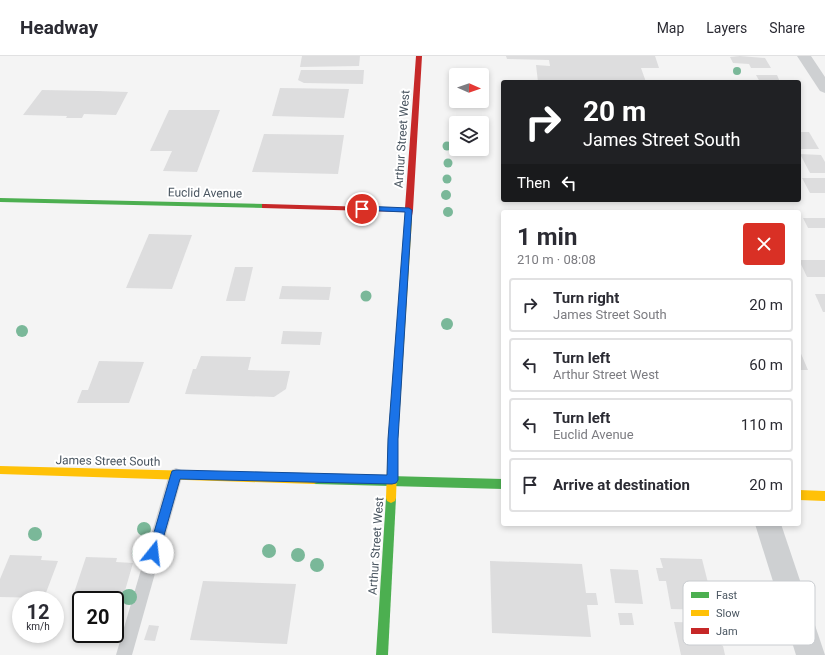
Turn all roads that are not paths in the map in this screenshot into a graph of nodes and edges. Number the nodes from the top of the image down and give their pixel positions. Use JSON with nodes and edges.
{"nodes":[{"id":1,"x":419,"y":56,"type":"edge"},
{"id":2,"x":804,"y":56,"type":"edge"},
{"id":3,"x":825,"y":88,"type":"edge"},
{"id":4,"x":0,"y":200,"type":"edge"},
{"id":5,"x":409,"y":210,"type":"junction"},
{"id":6,"x":0,"y":470,"type":"edge"},
{"id":7,"x":176,"y":474,"type":"junction"},
{"id":8,"x":392,"y":480,"type":"junction"},
{"id":9,"x":501,"y":484,"type":"edge"},
{"id":10,"x":801,"y":495,"type":"edge"},
{"id":11,"x":825,"y":496,"type":"edge"},
{"id":12,"x":769,"y":526,"type":"edge"},
{"id":13,"x":787,"y":581,"type":"edge"},
{"id":14,"x":808,"y":645,"type":"edge"},
{"id":15,"x":124,"y":655,"type":"edge"},
{"id":16,"x":382,"y":655,"type":"edge"},
{"id":17,"x":811,"y":655,"type":"edge"}],
"edges":[{"from":1,"to":5,"type":"street","name":"Arthur Street West"},
{"from":2,"to":3,"type":"street"},
{"from":4,"to":5,"type":"street","name":"Euclid Avenue"},
{"from":5,"to":8,"type":"street","name":"Arthur Street West"},
{"from":6,"to":7,"type":"street","name":"James Street South"},
{"from":7,"to":8,"type":"street","name":"James Street South"},
{"from":7,"to":15,"type":"lane"},
{"from":8,"to":9,"type":"street","name":"James Street South"},
{"from":8,"to":16,"type":"street","name":"Arthur Street West"},
{"from":10,"to":11,"type":"street"},
{"from":12,"to":13,"type":"street"},
{"from":14,"to":17,"type":"street"}]}
